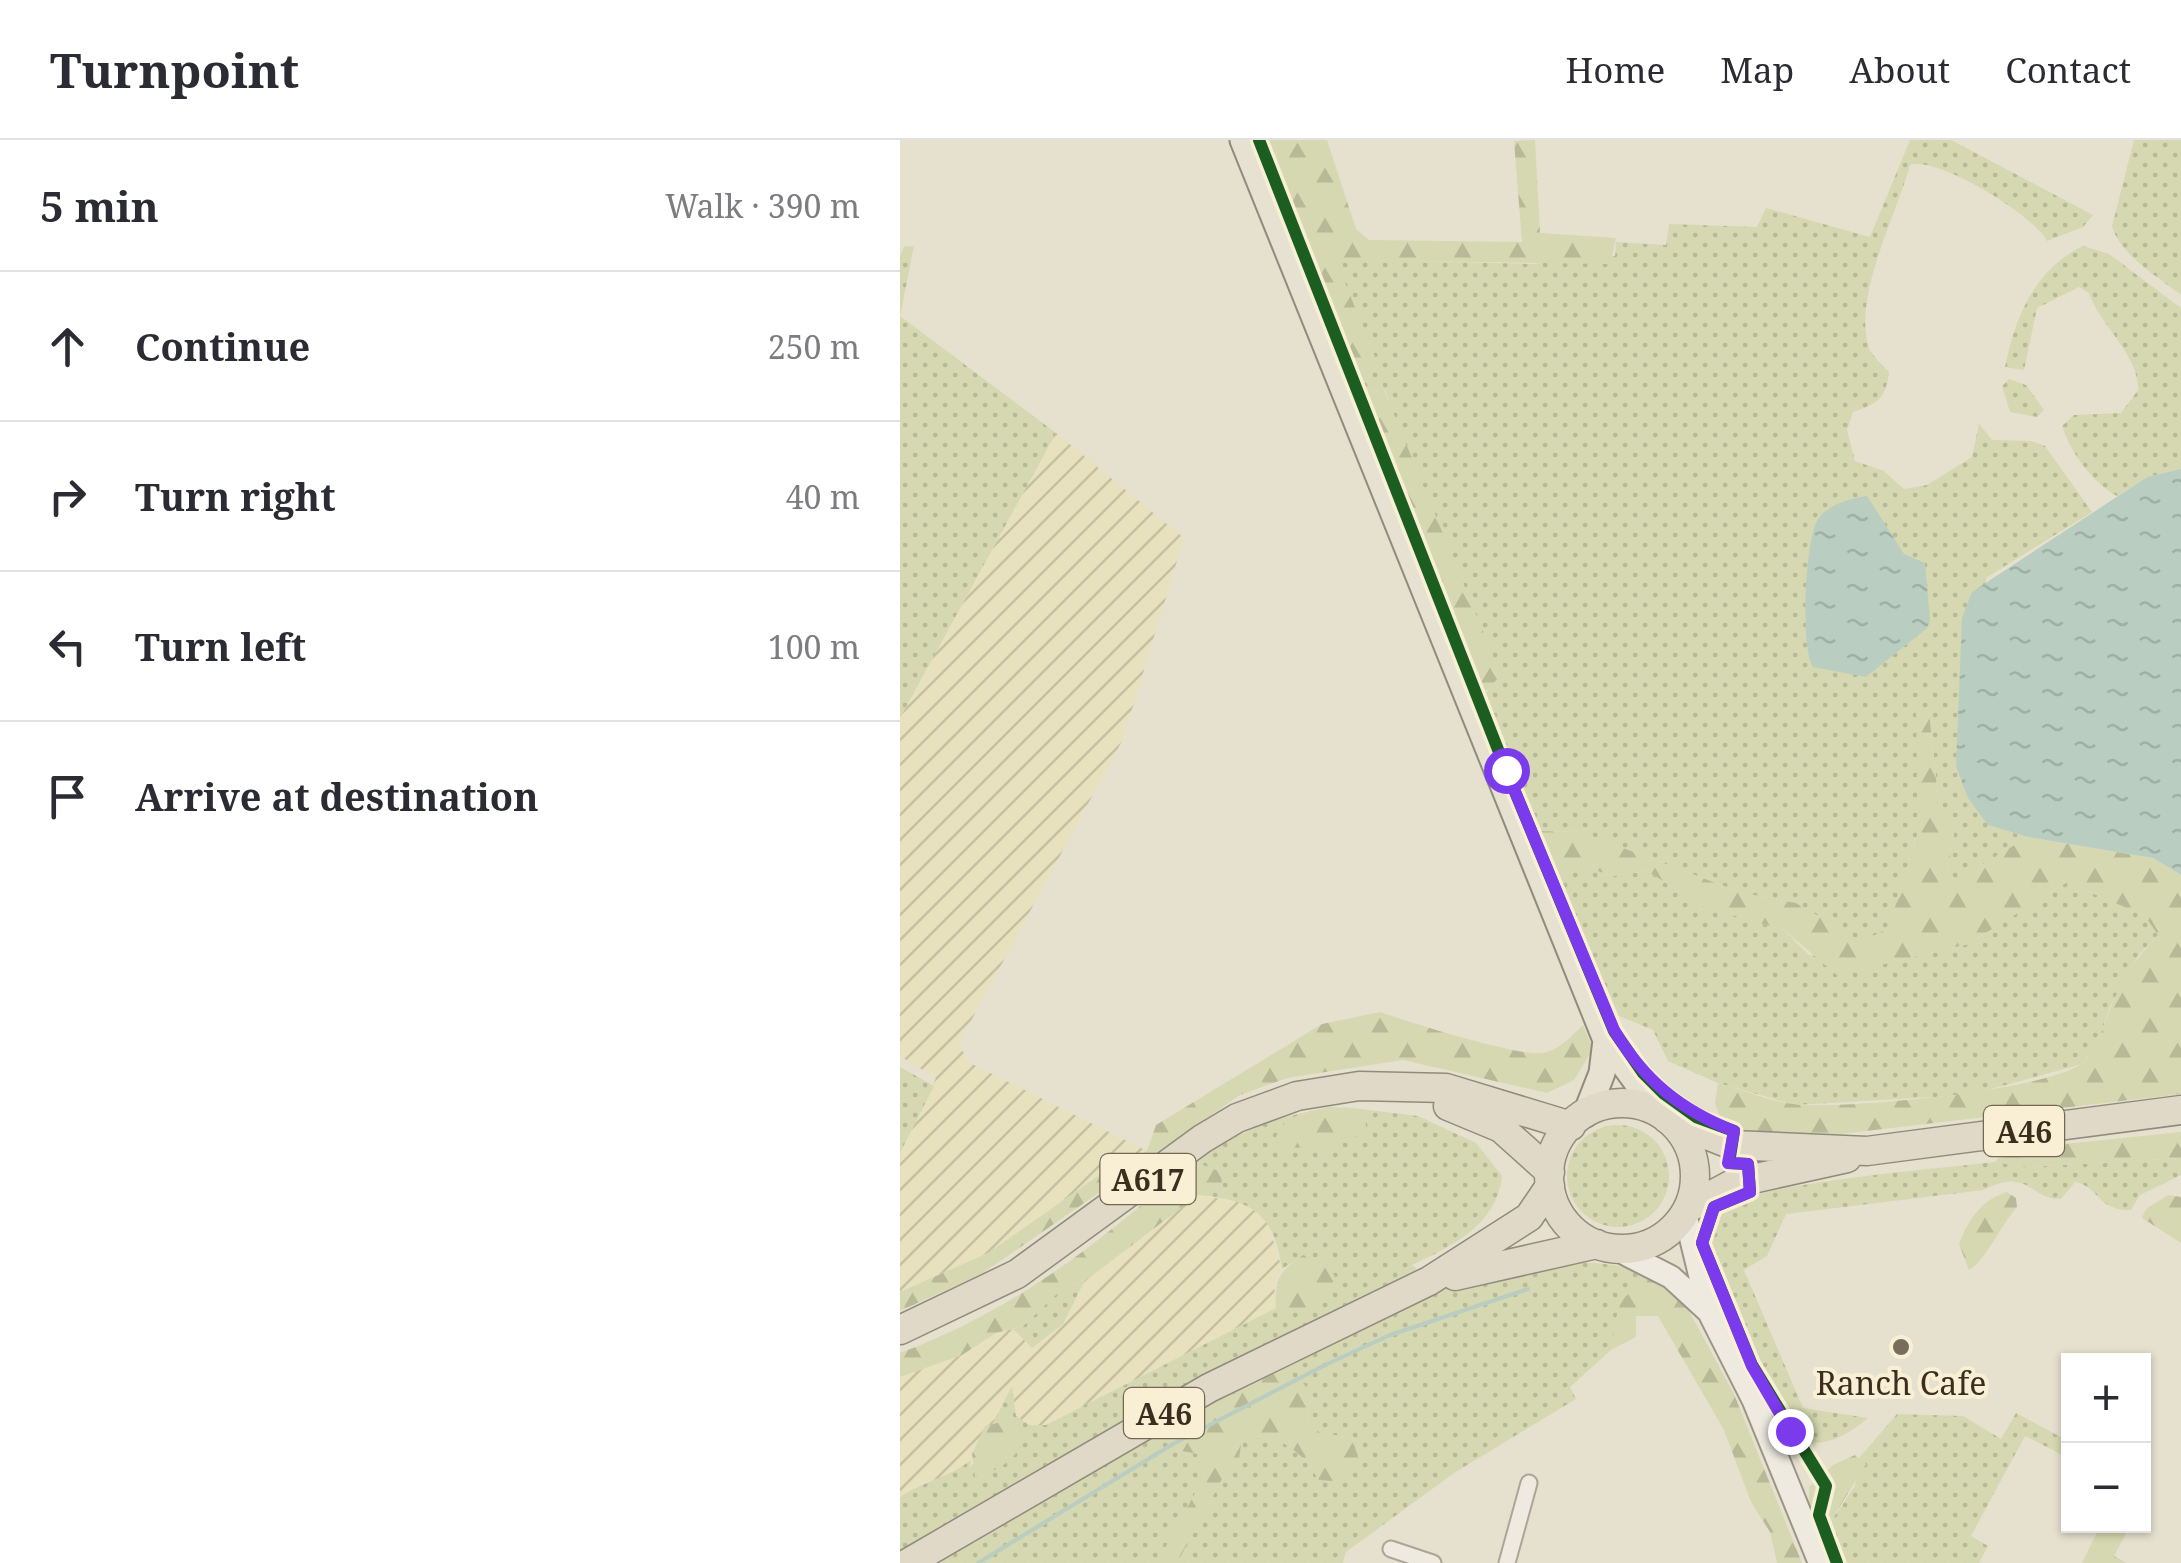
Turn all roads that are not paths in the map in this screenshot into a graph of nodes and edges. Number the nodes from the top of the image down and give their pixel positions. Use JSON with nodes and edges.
{"nodes":[{"id":1,"x":1243,"y":140,"type":"edge"},
{"id":2,"x":1606,"y":1040,"type":"junction"},
{"id":3,"x":1416,"y":1090,"type":"junction"},
{"id":4,"x":2181,"y":1110,"type":"edge"},
{"id":5,"x":1664,"y":1117,"type":"junction"},
{"id":6,"x":1578,"y":1119,"type":"junction"},
{"id":7,"x":1867,"y":1151,"type":"junction"},
{"id":8,"x":1550,"y":1179,"type":"junction"},
{"id":9,"x":1686,"y":1211,"type":"junction"},
{"id":10,"x":1607,"y":1246,"type":"junction"},
{"id":11,"x":1428,"y":1280,"type":"junction"},
{"id":12,"x":1709,"y":1312,"type":"junction"},
{"id":13,"x":900,"y":1330,"type":"edge"},
{"id":14,"x":1528,"y":1483,"type":"dead end"},
{"id":15,"x":1401,"y":1546,"type":"dead end"},
{"id":16,"x":908,"y":1563,"type":"edge"},
{"id":17,"x":1433,"y":1563,"type":"edge"},
{"id":18,"x":1506,"y":1563,"type":"edge"},
{"id":19,"x":1820,"y":1563,"type":"edge"}],
"edges":[{"from":1,"to":2,"type":"main road"},
{"from":2,"to":5,"type":"main road"},
{"from":2,"to":6,"type":"main road"},
{"from":3,"to":6,"type":"highway","number":"A617"},
{"from":3,"to":8,"type":"highway","number":"A617"},
{"from":3,"to":13,"type":"highway","number":"A617"},
{"from":4,"to":7,"type":"highway","number":"A46"},
{"from":5,"to":6,"type":"highway"},
{"from":5,"to":7,"type":"highway","number":"A46"},
{"from":5,"to":9,"type":"highway"},
{"from":6,"to":8,"type":"highway"},
{"from":7,"to":9,"type":"highway","number":"A46"},
{"from":8,"to":10,"type":"highway"},
{"from":8,"to":11,"type":"highway","number":"A46"},
{"from":9,"to":10,"type":"highway"},
{"from":9,"to":12,"type":"main road"},
{"from":10,"to":11,"type":"highway","number":"A46"},
{"from":10,"to":12,"type":"main road"},
{"from":11,"to":16,"type":"highway","number":"A46"},
{"from":12,"to":19,"type":"main road"},
{"from":14,"to":18,"type":"street"},
{"from":15,"to":17,"type":"street"}]}
